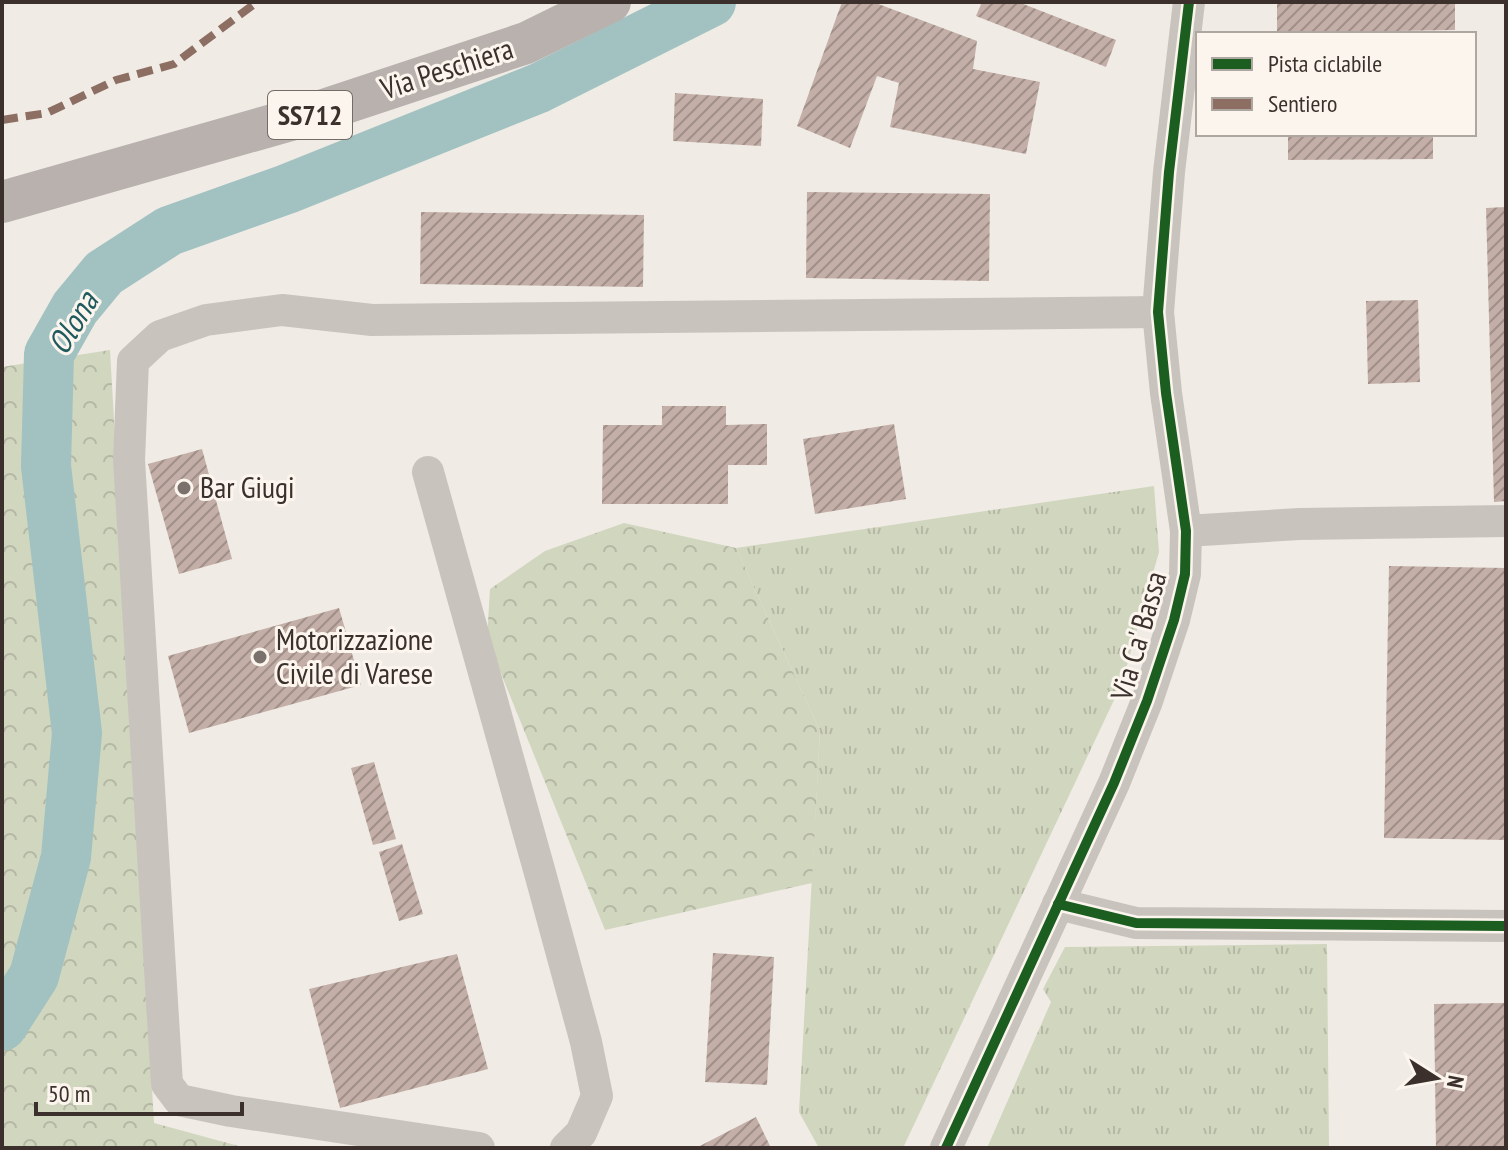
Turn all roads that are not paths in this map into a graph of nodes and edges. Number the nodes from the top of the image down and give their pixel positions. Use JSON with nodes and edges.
{"nodes":[{"id":1,"x":610,"y":2,"type":"edge"},
{"id":2,"x":1189,"y":2,"type":"edge"},
{"id":3,"x":2,"y":202,"type":"edge"},
{"id":4,"x":1158,"y":312,"type":"junction"},
{"id":5,"x":428,"y":472,"type":"dead end"},
{"id":6,"x":1506,"y":521,"type":"edge"},
{"id":7,"x":1186,"y":531,"type":"junction"},
{"id":8,"x":1058,"y":904,"type":"junction"},
{"id":9,"x":1506,"y":926,"type":"edge"},
{"id":10,"x":479,"y":1148,"type":"edge"},
{"id":11,"x":566,"y":1148,"type":"edge"},
{"id":12,"x":946,"y":1148,"type":"edge"}],
"edges":[{"from":1,"to":3,"type":"main road","name":"Via Peschiera","number":"SS712"},
{"from":2,"to":4,"type":"street","name":"Via Ca' Bassa"},
{"from":4,"to":7,"type":"street","name":"Via Ca' Bassa"},
{"from":4,"to":10,"type":"street"},
{"from":5,"to":11,"type":"street"},
{"from":6,"to":7,"type":"street"},
{"from":7,"to":8,"type":"street","name":"Via Ca' Bassa"},
{"from":8,"to":9,"type":"street"},
{"from":8,"to":12,"type":"street","name":"Via Ca' Bassa"}]}
